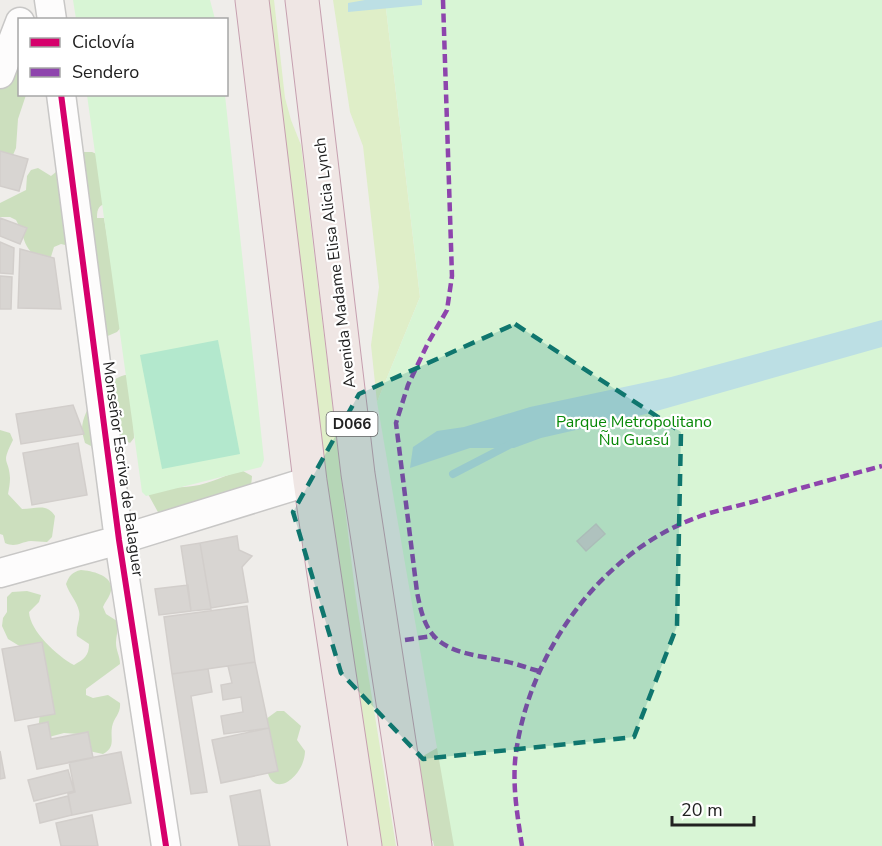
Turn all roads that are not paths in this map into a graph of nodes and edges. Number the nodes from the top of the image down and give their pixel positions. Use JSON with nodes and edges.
{"nodes":[{"id":1,"x":28,"y":0,"type":"edge"},
{"id":2,"x":49,"y":0,"type":"edge"},
{"id":3,"x":252,"y":0,"type":"edge"},
{"id":4,"x":284,"y":0,"type":"edge"},
{"id":5,"x":302,"y":0,"type":"edge"},
{"id":6,"x":21,"y":18,"type":"edge"},
{"id":7,"x":52,"y":18,"type":"edge"},
{"id":8,"x":18,"y":26,"type":"edge"},
{"id":9,"x":0,"y":74,"type":"edge"},
{"id":10,"x":62,"y":96,"type":"edge"},
{"id":11,"x":319,"y":141,"type":"junction"},
{"id":12,"x":309,"y":481,"type":"junction"},
{"id":13,"x":119,"y":540,"type":"junction"},
{"id":14,"x":0,"y":573,"type":"edge"},
{"id":15,"x":166,"y":846,"type":"edge"},
{"id":16,"x":365,"y":846,"type":"edge"},
{"id":17,"x":415,"y":846,"type":"edge"}],
"edges":[{"from":1,"to":6,"type":"street"},
{"from":2,"to":7,"type":"street"},
{"from":3,"to":12,"type":"highway","number":"D066"},
{"from":4,"to":11,"type":"highway"},
{"from":5,"to":11,"type":"highway","name":"Avenida Madame Elisa Alicia Lynch","number":"D066"},
{"from":8,"to":9,"type":"street"},
{"from":10,"to":13,"type":"street","name":"Monseñor Escriva de Balaguer"},
{"from":11,"to":17,"type":"highway","name":"Avenida Madame Elisa Alicia Lynch","number":"D066"},
{"from":12,"to":13,"type":"street"},
{"from":12,"to":16,"type":"highway","number":"D066"},
{"from":13,"to":14,"type":"street"},
{"from":13,"to":15,"type":"street","name":"Monseñor Escriva de Balaguer"}]}
